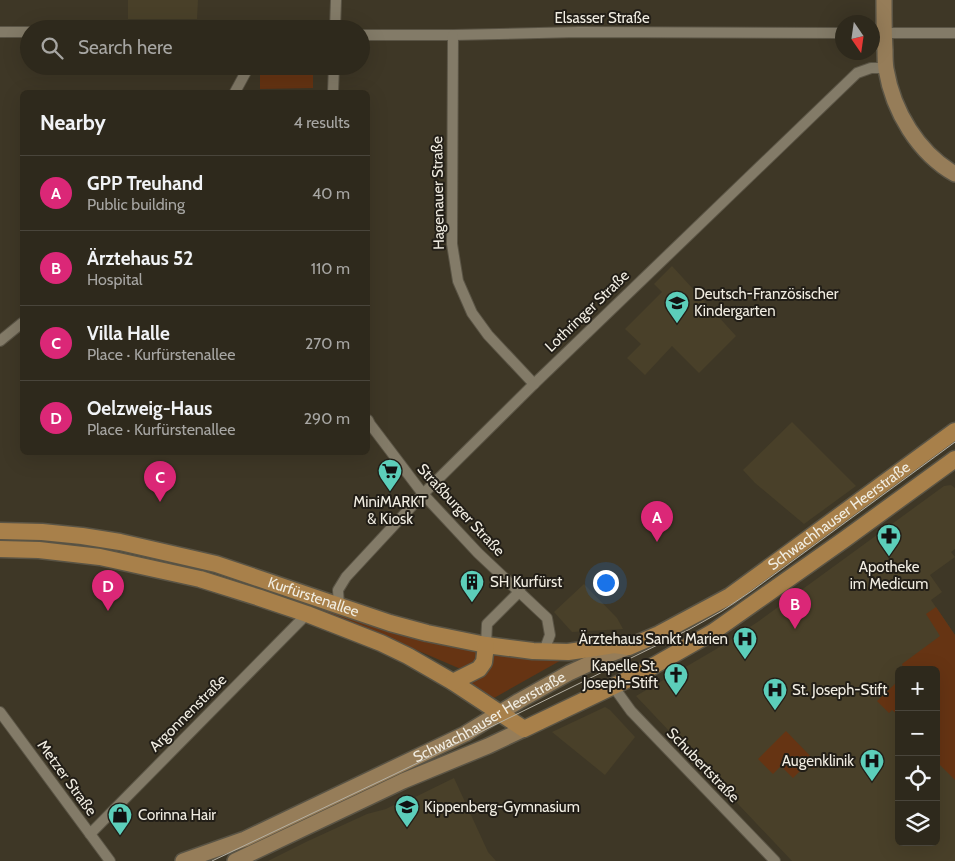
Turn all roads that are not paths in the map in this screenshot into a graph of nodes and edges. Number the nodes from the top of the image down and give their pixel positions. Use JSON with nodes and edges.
{"nodes":[{"id":1,"x":336,"y":0,"type":"edge"},
{"id":2,"x":884,"y":0,"type":"edge"},
{"id":3,"x":335,"y":20,"type":"edge"},
{"id":4,"x":880,"y":22,"type":"edge"},
{"id":5,"x":0,"y":32,"type":"edge"},
{"id":6,"x":20,"y":32,"type":"edge"},
{"id":7,"x":835,"y":32,"type":"edge"},
{"id":8,"x":880,"y":33,"type":"edge"},
{"id":9,"x":955,"y":33,"type":"edge"},
{"id":10,"x":370,"y":34,"type":"edge"},
{"id":11,"x":453,"y":35,"type":"junction"},
{"id":12,"x":880,"y":42,"type":"edge"},
{"id":13,"x":886,"y":68,"type":"junction"},
{"id":14,"x":244,"y":75,"type":"edge"},
{"id":15,"x":334,"y":75,"type":"edge"},
{"id":16,"x":236,"y":90,"type":"edge"},
{"id":17,"x":333,"y":90,"type":"edge"},
{"id":18,"x":955,"y":174,"type":"edge"},
{"id":19,"x":20,"y":325,"type":"edge"},
{"id":20,"x":0,"y":341,"type":"edge"},
{"id":21,"x":534,"y":384,"type":"junction"},
{"id":22,"x":370,"y":424,"type":"edge"},
{"id":23,"x":955,"y":431,"type":"edge"},
{"id":24,"x":954,"y":461,"type":"edge"},
{"id":25,"x":423,"y":494,"type":"junction"},
{"id":26,"x":0,"y":531,"type":"edge"},
{"id":27,"x":0,"y":549,"type":"edge"},
{"id":28,"x":520,"y":592,"type":"junction"},
{"id":29,"x":340,"y":606,"type":"junction"},
{"id":30,"x":307,"y":614,"type":"junction"},
{"id":31,"x":486,"y":645,"type":"junction"},
{"id":32,"x":629,"y":647,"type":"junction"},
{"id":33,"x":544,"y":651,"type":"junction"},
{"id":34,"x":453,"y":682,"type":"junction"},
{"id":35,"x":613,"y":686,"type":"junction"},
{"id":36,"x":0,"y":712,"type":"edge"},
{"id":37,"x":499,"y":713,"type":"junction"},
{"id":38,"x":524,"y":729,"type":"junction"},
{"id":39,"x":90,"y":834,"type":"junction"},
{"id":40,"x":110,"y":861,"type":"edge"},
{"id":41,"x":183,"y":861,"type":"edge"},
{"id":42,"x":235,"y":861,"type":"edge"},
{"id":43,"x":775,"y":861,"type":"edge"}],
"edges":[{"from":1,"to":3,"type":"street"},
{"from":2,"to":4,"type":"main road"},
{"from":5,"to":6,"type":"street"},
{"from":7,"to":11,"type":"street","name":"Elsasser Straße"},
{"from":8,"to":9,"type":"street"},
{"from":10,"to":11,"type":"street","name":"Elsasser Straße"},
{"from":11,"to":21,"type":"street","name":"Hagenauer Straße"},
{"from":12,"to":13,"type":"main road"},
{"from":13,"to":18,"type":"main road"},
{"from":13,"to":21,"type":"street","name":"Lothringer Straße"},
{"from":14,"to":16,"type":"street"},
{"from":15,"to":17,"type":"street"},
{"from":19,"to":20,"type":"street"},
{"from":21,"to":25,"type":"street","name":"Lothringer Straße"},
{"from":22,"to":25,"type":"street","name":"Straßburger Straße"},
{"from":23,"to":32,"type":"main road","name":"Schwachhauser Heerstraße"},
{"from":24,"to":35,"type":"main road","name":"Schwachhauser Heerstraße"},
{"from":25,"to":28,"type":"street","name":"Straßburger Straße"},
{"from":25,"to":29,"type":"street","name":"Lothringer Straße"},
{"from":26,"to":29,"type":"main road","name":"Kurfürstenallee"},
{"from":27,"to":30,"type":"main road","name":"Kurfürstenallee"},
{"from":28,"to":31,"type":"street"},
{"from":28,"to":33,"type":"street","name":"Straßburger Straße"},
{"from":29,"to":31,"type":"main road","name":"Kurfürstenallee"},
{"from":30,"to":34,"type":"main road","name":"Kurfürstenallee"},
{"from":30,"to":39,"type":"street","name":"Argonnenstraße"},
{"from":31,"to":33,"type":"main road","name":"Kurfürstenallee"},
{"from":31,"to":34,"type":"main road"},
{"from":32,"to":33,"type":"main road","name":"Kurfürstenallee"},
{"from":32,"to":37,"type":"main road","name":"Schwachhauser Heerstraße"},
{"from":34,"to":37,"type":"main road","name":"Kurfürstenallee"},
{"from":35,"to":38,"type":"main road","name":"Schwachhauser Heerstraße"},
{"from":35,"to":43,"type":"street","name":"Schubertstraße"},
{"from":36,"to":39,"type":"street","name":"Metzer Straße"},
{"from":37,"to":38,"type":"main road","name":"Kurfürstenallee"},
{"from":37,"to":41,"type":"main road","name":"Schwachhauser Heerstraße"},
{"from":38,"to":42,"type":"main road","name":"Schwachhauser Heerstraße"},
{"from":39,"to":40,"type":"street","name":"Metzer Straße"}]}
